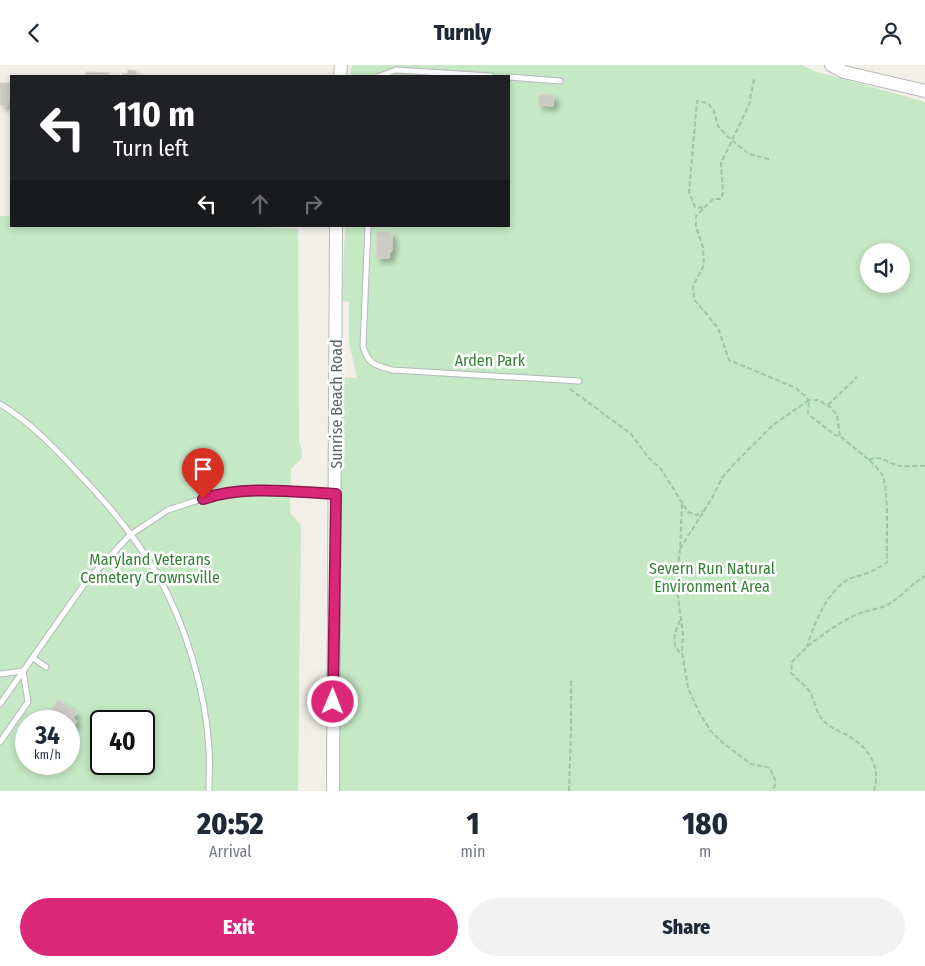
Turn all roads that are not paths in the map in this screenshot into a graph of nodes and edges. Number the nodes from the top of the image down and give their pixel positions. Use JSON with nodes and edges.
{"nodes":[{"id":1,"x":831,"y":65,"type":"edge"},
{"id":2,"x":383,"y":75,"type":"edge"},
{"id":3,"x":475,"y":75,"type":"edge"},
{"id":4,"x":510,"y":77,"type":"edge"},
{"id":5,"x":560,"y":81,"type":"dead end"},
{"id":6,"x":925,"y":91,"type":"edge"},
{"id":7,"x":336,"y":227,"type":"edge"},
{"id":8,"x":368,"y":227,"type":"edge"},
{"id":9,"x":579,"y":381,"type":"dead end"},
{"id":10,"x":0,"y":403,"type":"edge"},
{"id":11,"x":336,"y":494,"type":"junction"},
{"id":12,"x":130,"y":535,"type":"junction"},
{"id":13,"x":32,"y":658,"type":"junction"},
{"id":14,"x":46,"y":667,"type":"dead end"},
{"id":15,"x":23,"y":671,"type":"junction"},
{"id":16,"x":0,"y":674,"type":"edge"},
{"id":17,"x":0,"y":704,"type":"edge"},
{"id":18,"x":0,"y":742,"type":"edge"},
{"id":19,"x":210,"y":791,"type":"edge"},
{"id":20,"x":333,"y":791,"type":"edge"}],
"edges":[{"from":1,"to":6,"type":"street"},
{"from":2,"to":3,"type":"lane"},
{"from":4,"to":5,"type":"lane"},
{"from":7,"to":11,"type":"street","name":"Sunrise Beach Road"},
{"from":8,"to":9,"type":"lane"},
{"from":10,"to":12,"type":"lane"},
{"from":11,"to":12,"type":"lane"},
{"from":11,"to":20,"type":"street","name":"Sunrise Beach Road"},
{"from":12,"to":13,"type":"lane"},
{"from":12,"to":19,"type":"lane"},
{"from":13,"to":14,"type":"lane"},
{"from":13,"to":15,"type":"lane"},
{"from":15,"to":16,"type":"lane"},
{"from":15,"to":17,"type":"lane"},
{"from":15,"to":18,"type":"lane"}]}
